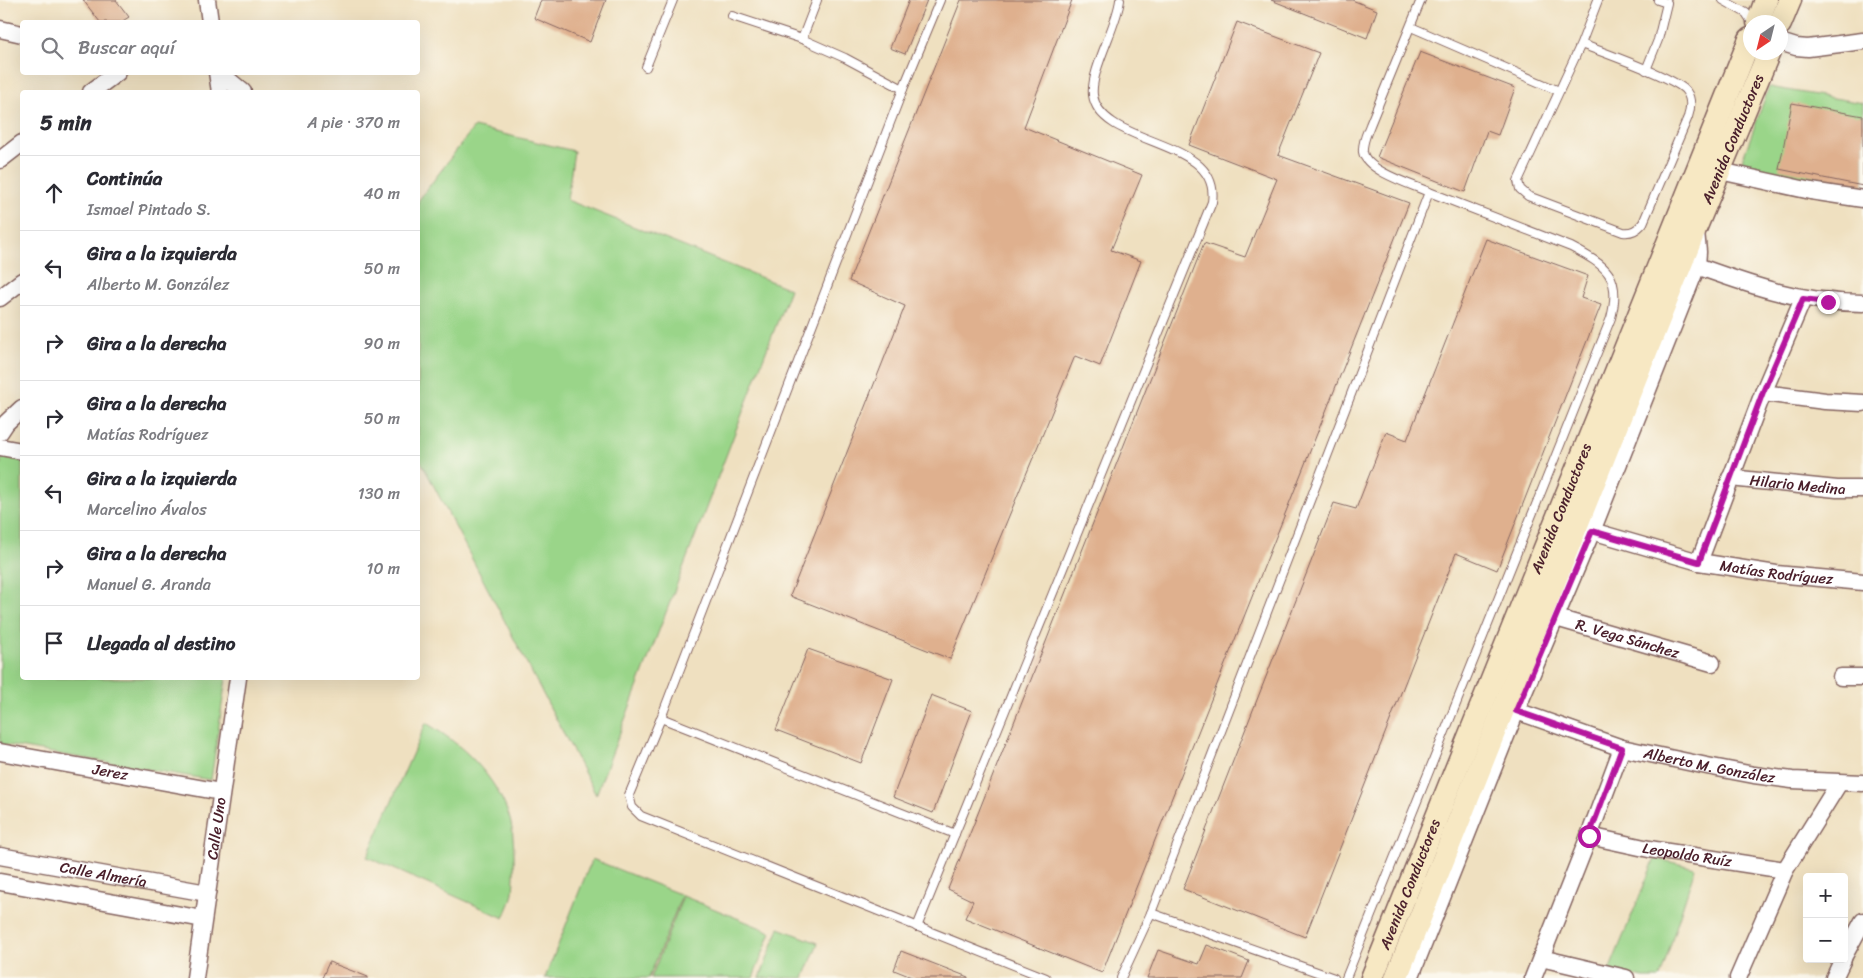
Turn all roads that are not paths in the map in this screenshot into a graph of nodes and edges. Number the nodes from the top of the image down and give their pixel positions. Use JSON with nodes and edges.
{"nodes":[{"id":1,"x":207,"y":0,"type":"edge"},
{"id":2,"x":673,"y":0,"type":"edge"},
{"id":3,"x":818,"y":0,"type":"edge"},
{"id":4,"x":940,"y":0,"type":"edge"},
{"id":5,"x":1120,"y":0,"type":"edge"},
{"id":6,"x":1421,"y":0,"type":"edge"},
{"id":7,"x":1598,"y":0,"type":"edge"},
{"id":8,"x":1658,"y":0,"type":"edge"},
{"id":9,"x":1723,"y":0,"type":"edge"},
{"id":10,"x":1766,"y":0,"type":"edge"},
{"id":11,"x":1790,"y":0,"type":"edge"},
{"id":12,"x":1747,"y":15,"type":"edge"},
{"id":13,"x":1761,"y":15,"type":"edge"},
{"id":14,"x":1784,"y":15,"type":"edge"},
{"id":15,"x":732,"y":16,"type":"dead end"},
{"id":16,"x":210,"y":20,"type":"edge"},
{"id":17,"x":1411,"y":27,"type":"junction"},
{"id":18,"x":0,"y":29,"type":"edge"},
{"id":19,"x":20,"y":34,"type":"edge"},
{"id":20,"x":802,"y":39,"type":"junction"},
{"id":21,"x":1863,"y":41,"type":"edge"},
{"id":22,"x":1581,"y":44,"type":"junction"},
{"id":23,"x":1788,"y":44,"type":"edge"},
{"id":24,"x":1743,"y":56,"type":"edge"},
{"id":25,"x":1766,"y":60,"type":"edge"},
{"id":26,"x":646,"y":67,"type":"dead end"},
{"id":27,"x":1646,"y":70,"type":"junction"},
{"id":28,"x":114,"y":75,"type":"edge"},
{"id":29,"x":218,"y":75,"type":"edge"},
{"id":30,"x":222,"y":75,"type":"edge"},
{"id":31,"x":903,"y":89,"type":"junction"},
{"id":32,"x":94,"y":90,"type":"edge"},
{"id":33,"x":220,"y":90,"type":"edge"},
{"id":34,"x":240,"y":90,"type":"edge"},
{"id":35,"x":1559,"y":91,"type":"junction"},
{"id":36,"x":20,"y":145,"type":"edge"},
{"id":37,"x":0,"y":160,"type":"edge"},
{"id":38,"x":1720,"y":171,"type":"junction"},
{"id":39,"x":1429,"y":192,"type":"junction"},
{"id":40,"x":1863,"y":199,"type":"edge"},
{"id":41,"x":1690,"y":264,"type":"junction"},
{"id":42,"x":20,"y":283,"type":"edge"},
{"id":43,"x":0,"y":298,"type":"edge"},
{"id":44,"x":1803,"y":299,"type":"junction"},
{"id":45,"x":1863,"y":302,"type":"edge"},
{"id":46,"x":1763,"y":392,"type":"junction"},
{"id":47,"x":1863,"y":403,"type":"edge"},
{"id":48,"x":20,"y":410,"type":"edge"},
{"id":49,"x":0,"y":432,"type":"edge"},
{"id":50,"x":0,"y":447,"type":"edge"},
{"id":51,"x":20,"y":451,"type":"edge"},
{"id":52,"x":1730,"y":478,"type":"junction"},
{"id":53,"x":1863,"y":489,"type":"edge"},
{"id":54,"x":1585,"y":528,"type":"junction"},
{"id":55,"x":1699,"y":562,"type":"junction"},
{"id":56,"x":1863,"y":582,"type":"edge"},
{"id":57,"x":1549,"y":616,"type":"junction"},
{"id":58,"x":1712,"y":663,"type":"dead end"},
{"id":59,"x":1841,"y":677,"type":"dead end"},
{"id":60,"x":1863,"y":677,"type":"edge"},
{"id":61,"x":238,"y":680,"type":"edge"},
{"id":62,"x":1510,"y":709,"type":"junction"},
{"id":63,"x":661,"y":718,"type":"junction"},
{"id":64,"x":1622,"y":748,"type":"junction"},
{"id":65,"x":0,"y":752,"type":"edge"},
{"id":66,"x":1839,"y":783,"type":"junction"},
{"id":67,"x":1863,"y":783,"type":"edge"},
{"id":68,"x":221,"y":792,"type":"junction"},
{"id":69,"x":955,"y":834,"type":"junction"},
{"id":70,"x":1589,"y":836,"type":"junction"},
{"id":71,"x":0,"y":856,"type":"edge"},
{"id":72,"x":1785,"y":870,"type":"junction"},
{"id":73,"x":0,"y":882,"type":"edge"},
{"id":74,"x":207,"y":893,"type":"junction"},
{"id":75,"x":1151,"y":913,"type":"junction"},
{"id":76,"x":203,"y":919,"type":"junction"},
{"id":77,"x":1863,"y":921,"type":"edge"},
{"id":78,"x":917,"y":927,"type":"junction"},
{"id":79,"x":1848,"y":949,"type":"edge"},
{"id":80,"x":1541,"y":958,"type":"junction"},
{"id":81,"x":1841,"y":963,"type":"edge"},
{"id":82,"x":195,"y":978,"type":"edge"},
{"id":83,"x":1046,"y":978,"type":"edge"},
{"id":84,"x":1121,"y":978,"type":"edge"},
{"id":85,"x":1334,"y":978,"type":"edge"},
{"id":86,"x":1346,"y":978,"type":"edge"},
{"id":87,"x":1372,"y":978,"type":"edge"},
{"id":88,"x":1396,"y":978,"type":"edge"},
{"id":89,"x":1410,"y":978,"type":"edge"},
{"id":90,"x":1533,"y":978,"type":"edge"},
{"id":91,"x":1626,"y":978,"type":"edge"},
{"id":92,"x":1738,"y":978,"type":"edge"},
{"id":93,"x":1834,"y":978,"type":"edge"}],
"edges":[{"from":1,"to":16,"type":"street"},
{"from":2,"to":26,"type":"lane"},
{"from":3,"to":20,"type":"lane"},
{"from":4,"to":31,"type":"lane"},
{"from":5,"to":69,"type":"lane"},
{"from":6,"to":17,"type":"lane"},
{"from":7,"to":22,"type":"lane"},
{"from":8,"to":27,"type":"lane"},
{"from":9,"to":12,"type":"lane"},
{"from":10,"to":13,"type":"main road"},
{"from":11,"to":14,"type":"main road"},
{"from":15,"to":20,"type":"lane"},
{"from":17,"to":35,"type":"lane"},
{"from":17,"to":39,"type":"lane"},
{"from":18,"to":19,"type":"street"},
{"from":20,"to":31,"type":"lane"},
{"from":21,"to":23,"type":"street"},
{"from":22,"to":27,"type":"lane"},
{"from":22,"to":35,"type":"lane"},
{"from":24,"to":87,"type":"main road","name":"Avenida Conductores"},
{"from":25,"to":38,"type":"main road","name":"Avenida Conductores"},
{"from":27,"to":35,"type":"lane"},
{"from":28,"to":32,"type":"street"},
{"from":29,"to":33,"type":"street"},
{"from":30,"to":34,"type":"street"},
{"from":31,"to":63,"type":"lane"},
{"from":36,"to":37,"type":"street"},
{"from":38,"to":40,"type":"street"},
{"from":38,"to":41,"type":"main road","name":"Avenida Conductores"},
{"from":39,"to":75,"type":"lane"},
{"from":39,"to":86,"type":"lane"},
{"from":41,"to":44,"type":"street"},
{"from":41,"to":54,"type":"main road","name":"Avenida Conductores"},
{"from":42,"to":43,"type":"street"},
{"from":44,"to":45,"type":"street"},
{"from":44,"to":46,"type":"street"},
{"from":46,"to":47,"type":"street"},
{"from":46,"to":52,"type":"street"},
{"from":48,"to":49,"type":"street"},
{"from":50,"to":51,"type":"street"},
{"from":52,"to":53,"type":"street","name":"Hilario Medina"},
{"from":52,"to":55,"type":"street"},
{"from":54,"to":55,"type":"street","name":"Matías Rodríguez"},
{"from":54,"to":57,"type":"main road","name":"Avenida Conductores"},
{"from":55,"to":56,"type":"street","name":"Matías Rodríguez"},
{"from":57,"to":58,"type":"street","name":"R. Vega Sánchez"},
{"from":57,"to":62,"type":"main road","name":"Avenida Conductores"},
{"from":59,"to":60,"type":"street"},
{"from":61,"to":68,"type":"street","name":"Calle Uno"},
{"from":62,"to":64,"type":"street","name":"Alberto M. González"},
{"from":62,"to":88,"type":"main road","name":"Avenida Conductores"},
{"from":62,"to":89,"type":"street"},
{"from":63,"to":69,"type":"lane"},
{"from":63,"to":78,"type":"lane"},
{"from":64,"to":66,"type":"street","name":"Alberto M. González"},
{"from":64,"to":70,"type":"street"},
{"from":65,"to":68,"type":"street","name":"Jerez"},
{"from":66,"to":67,"type":"street","name":"Alberto M. González"},
{"from":66,"to":72,"type":"street"},
{"from":68,"to":74,"type":"street","name":"Calle Uno"},
{"from":69,"to":78,"type":"lane"},
{"from":70,"to":72,"type":"street","name":"Leopoldo Ruíz"},
{"from":70,"to":80,"type":"street"},
{"from":71,"to":74,"type":"street","name":"Calle Almería"},
{"from":72,"to":92,"type":"street"},
{"from":73,"to":76,"type":"street","name":"Calle Almería"},
{"from":74,"to":76,"type":"street","name":"Calle Uno"},
{"from":75,"to":84,"type":"lane"},
{"from":75,"to":85,"type":"lane"},
{"from":76,"to":82,"type":"street","name":"Calle Uno"},
{"from":77,"to":79,"type":"street"},
{"from":78,"to":83,"type":"lane"},
{"from":80,"to":90,"type":"street"},
{"from":80,"to":91,"type":"street"},
{"from":81,"to":93,"type":"street"}]}
